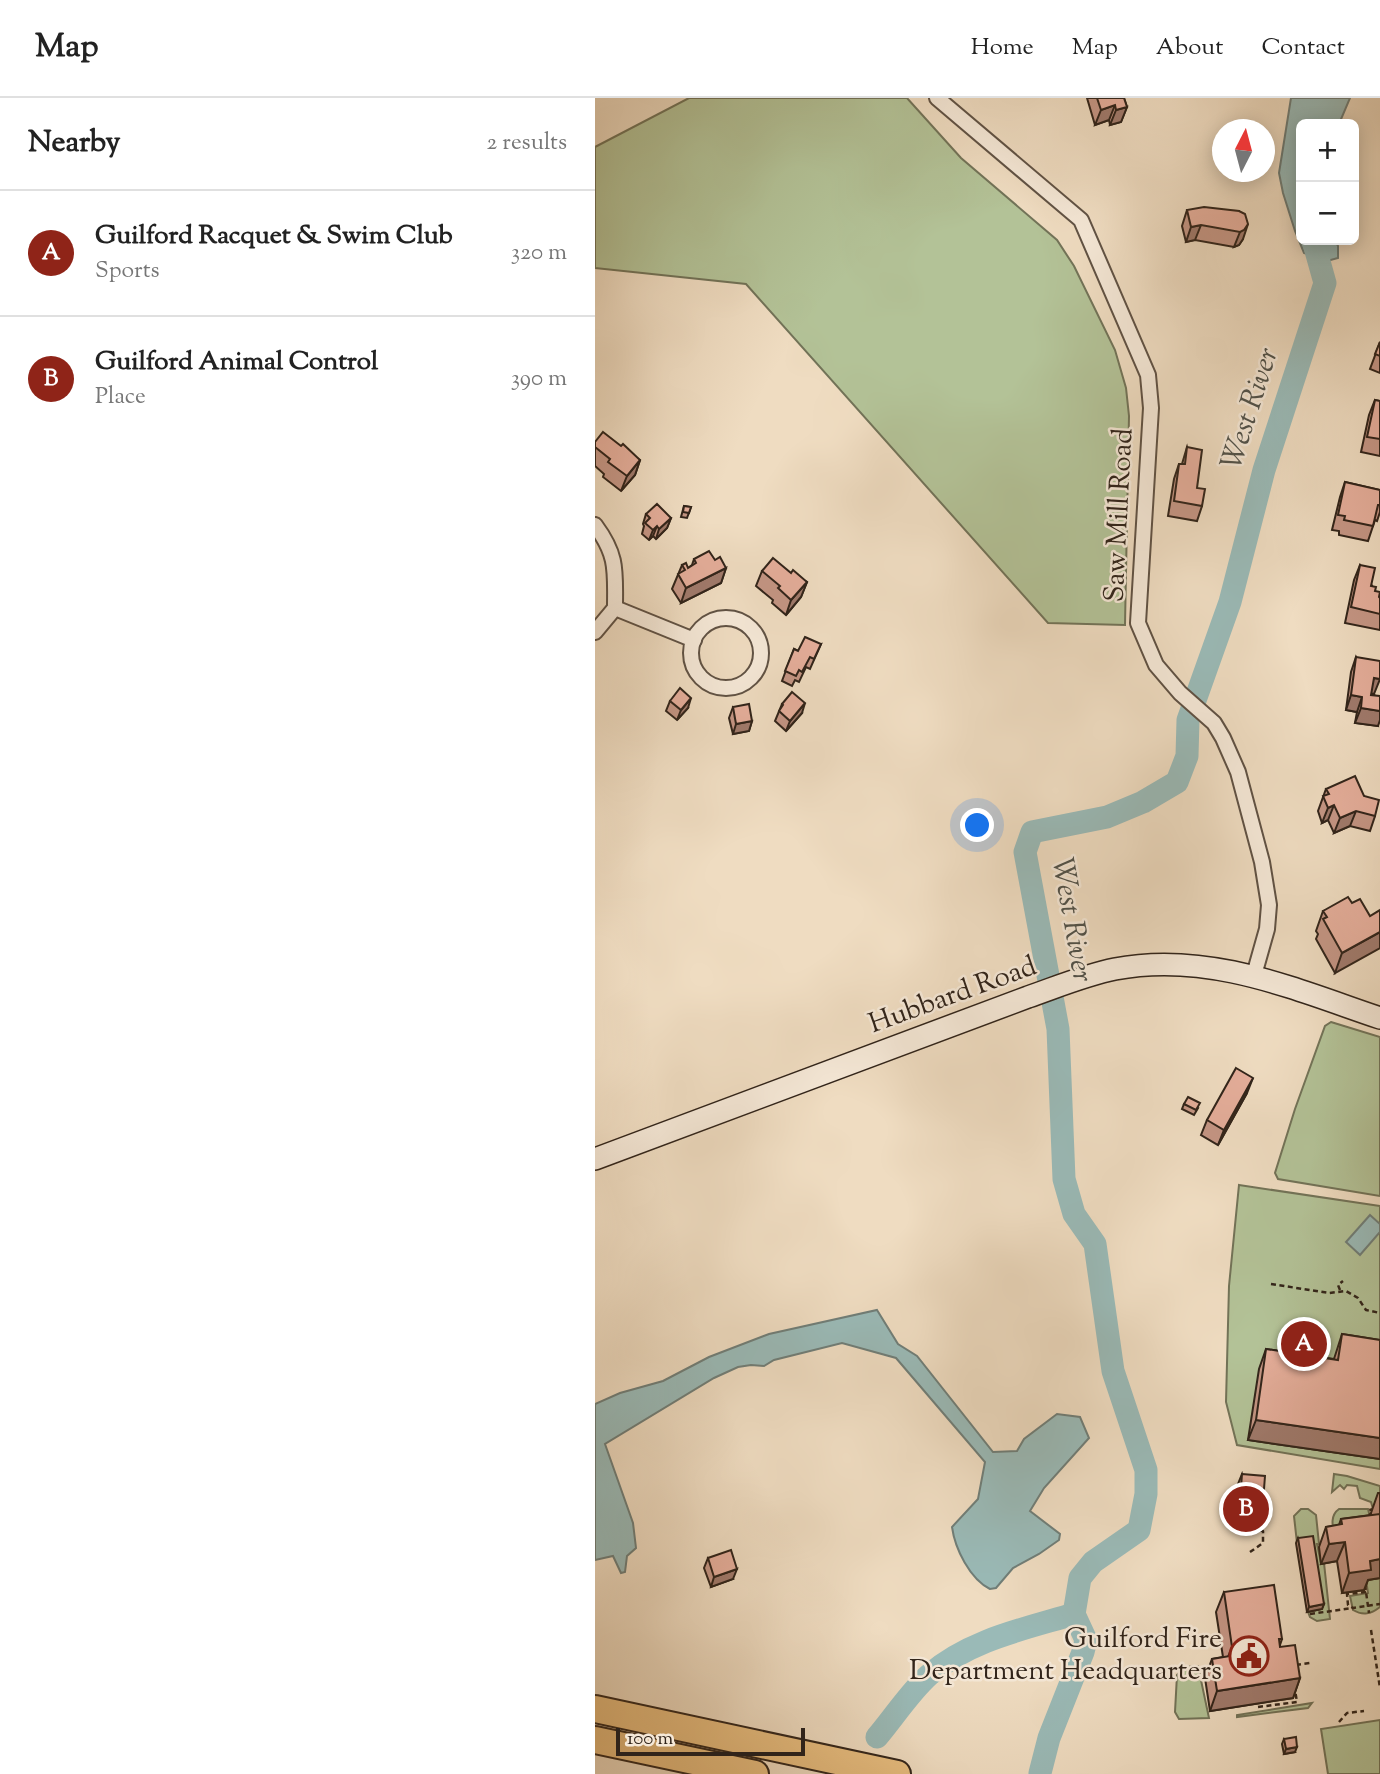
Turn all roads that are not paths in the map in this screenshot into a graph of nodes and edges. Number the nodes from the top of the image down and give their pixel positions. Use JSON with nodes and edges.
{"nodes":[{"id":1,"x":937,"y":98,"type":"edge"},
{"id":2,"x":595,"y":525,"type":"edge"},
{"id":3,"x":615,"y":608,"type":"junction"},
{"id":4,"x":595,"y":632,"type":"edge"},
{"id":5,"x":694,"y":640,"type":"junction"},
{"id":6,"x":1254,"y":975,"type":"junction"},
{"id":7,"x":1380,"y":1017,"type":"edge"},
{"id":8,"x":595,"y":1159,"type":"edge"},
{"id":9,"x":595,"y":1709,"type":"edge"},
{"id":10,"x":595,"y":1740,"type":"edge"},
{"id":11,"x":755,"y":1774,"type":"edge"},
{"id":12,"x":897,"y":1774,"type":"edge"}],
"edges":[{"from":1,"to":6,"type":"street","name":"Saw Mill Road"},
{"from":2,"to":3,"type":"street"},
{"from":3,"to":4,"type":"street"},
{"from":3,"to":5,"type":"street"},
{"from":5,"to":5,"type":"street"},
{"from":6,"to":7,"type":"street","name":"Hubbard Road"},
{"from":6,"to":8,"type":"street","name":"Hubbard Road"},
{"from":9,"to":12,"type":"highway"},
{"from":10,"to":11,"type":"highway"}]}
